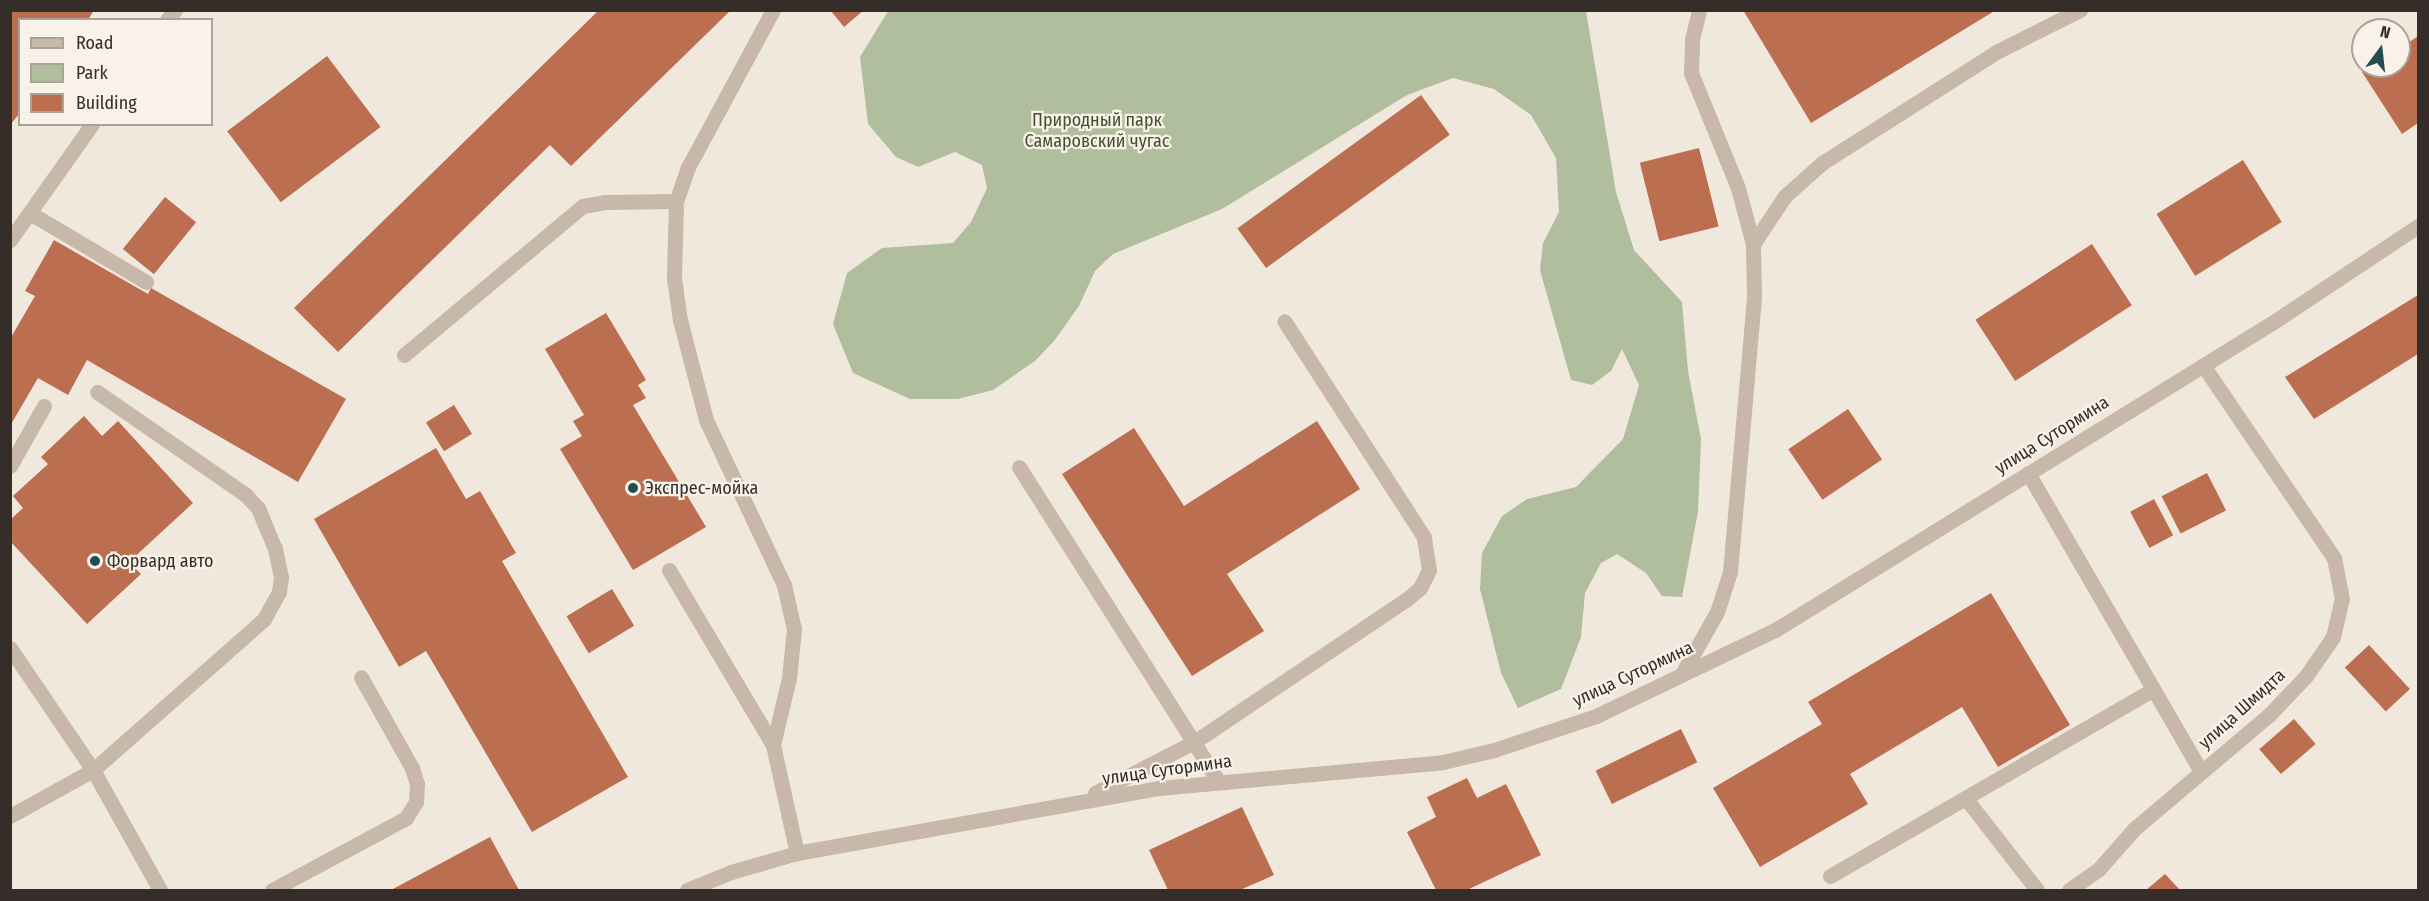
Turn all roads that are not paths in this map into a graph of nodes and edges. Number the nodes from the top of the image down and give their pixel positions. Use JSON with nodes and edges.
{"nodes":[{"id":1,"x":773,"y":10,"type":"edge"},
{"id":2,"x":1699,"y":10,"type":"edge"},
{"id":3,"x":2080,"y":10,"type":"edge"},
{"id":4,"x":91,"y":126,"type":"edge"},
{"id":5,"x":676,"y":201,"type":"junction"},
{"id":6,"x":30,"y":213,"type":"junction"},
{"id":7,"x":2418,"y":225,"type":"edge"},
{"id":8,"x":10,"y":240,"type":"edge"},
{"id":9,"x":1753,"y":244,"type":"junction"},
{"id":10,"x":146,"y":282,"type":"dead end"},
{"id":11,"x":1284,"y":321,"type":"dead end"},
{"id":12,"x":404,"y":355,"type":"dead end"},
{"id":13,"x":2203,"y":365,"type":"junction"},
{"id":14,"x":98,"y":392,"type":"dead end"},
{"id":15,"x":44,"y":406,"type":"dead end"},
{"id":16,"x":10,"y":466,"type":"edge"},
{"id":17,"x":1019,"y":467,"type":"dead end"},
{"id":18,"x":2028,"y":473,"type":"junction"},
{"id":19,"x":669,"y":570,"type":"dead end"},
{"id":20,"x":10,"y":648,"type":"edge"},
{"id":21,"x":1683,"y":672,"type":"junction"},
{"id":22,"x":361,"y":677,"type":"dead end"},
{"id":23,"x":2152,"y":690,"type":"junction"},
{"id":24,"x":1194,"y":742,"type":"junction"},
{"id":25,"x":773,"y":745,"type":"junction"},
{"id":26,"x":93,"y":770,"type":"junction"},
{"id":27,"x":2201,"y":771,"type":"junction"},
{"id":28,"x":1219,"y":782,"type":"junction"},
{"id":29,"x":1966,"y":800,"type":"junction"},
{"id":30,"x":1071,"y":804,"type":"junction"},
{"id":31,"x":10,"y":816,"type":"edge"},
{"id":32,"x":797,"y":853,"type":"junction"},
{"id":33,"x":1830,"y":876,"type":"dead end"},
{"id":34,"x":160,"y":891,"type":"edge"},
{"id":35,"x":272,"y":891,"type":"edge"},
{"id":36,"x":687,"y":891,"type":"edge"},
{"id":37,"x":2037,"y":891,"type":"edge"},
{"id":38,"x":2069,"y":891,"type":"edge"}],
"edges":[{"from":1,"to":5,"type":"street"},
{"from":2,"to":9,"type":"street"},
{"from":3,"to":9,"type":"street"},
{"from":4,"to":6,"type":"street"},
{"from":5,"to":12,"type":"street"},
{"from":5,"to":25,"type":"street"},
{"from":6,"to":8,"type":"street"},
{"from":6,"to":10,"type":"street"},
{"from":7,"to":13,"type":"street","name":"улица Сутормина"},
{"from":9,"to":21,"type":"street"},
{"from":11,"to":24,"type":"street"},
{"from":13,"to":18,"type":"street","name":"улица Сутормина"},
{"from":13,"to":27,"type":"street","name":"улица Шмидта"},
{"from":14,"to":26,"type":"street"},
{"from":15,"to":16,"type":"street"},
{"from":17,"to":24,"type":"street"},
{"from":18,"to":21,"type":"street","name":"улица Сутормина"},
{"from":18,"to":23,"type":"street"},
{"from":19,"to":25,"type":"street"},
{"from":20,"to":26,"type":"street"},
{"from":21,"to":28,"type":"street","name":"улица Сутормина"},
{"from":22,"to":35,"type":"street"},
{"from":23,"to":27,"type":"street"},
{"from":23,"to":29,"type":"street"},
{"from":24,"to":28,"type":"street"},
{"from":24,"to":30,"type":"street"},
{"from":25,"to":32,"type":"street"},
{"from":26,"to":31,"type":"street"},
{"from":26,"to":34,"type":"street"},
{"from":27,"to":38,"type":"street","name":"улица Шмидта"},
{"from":28,"to":30,"type":"street","name":"улица Сутормина"},
{"from":29,"to":33,"type":"street"},
{"from":29,"to":37,"type":"street"},
{"from":30,"to":32,"type":"street","name":"улица Сутормина"},
{"from":32,"to":36,"type":"street","name":"улица Сутормина"}]}
